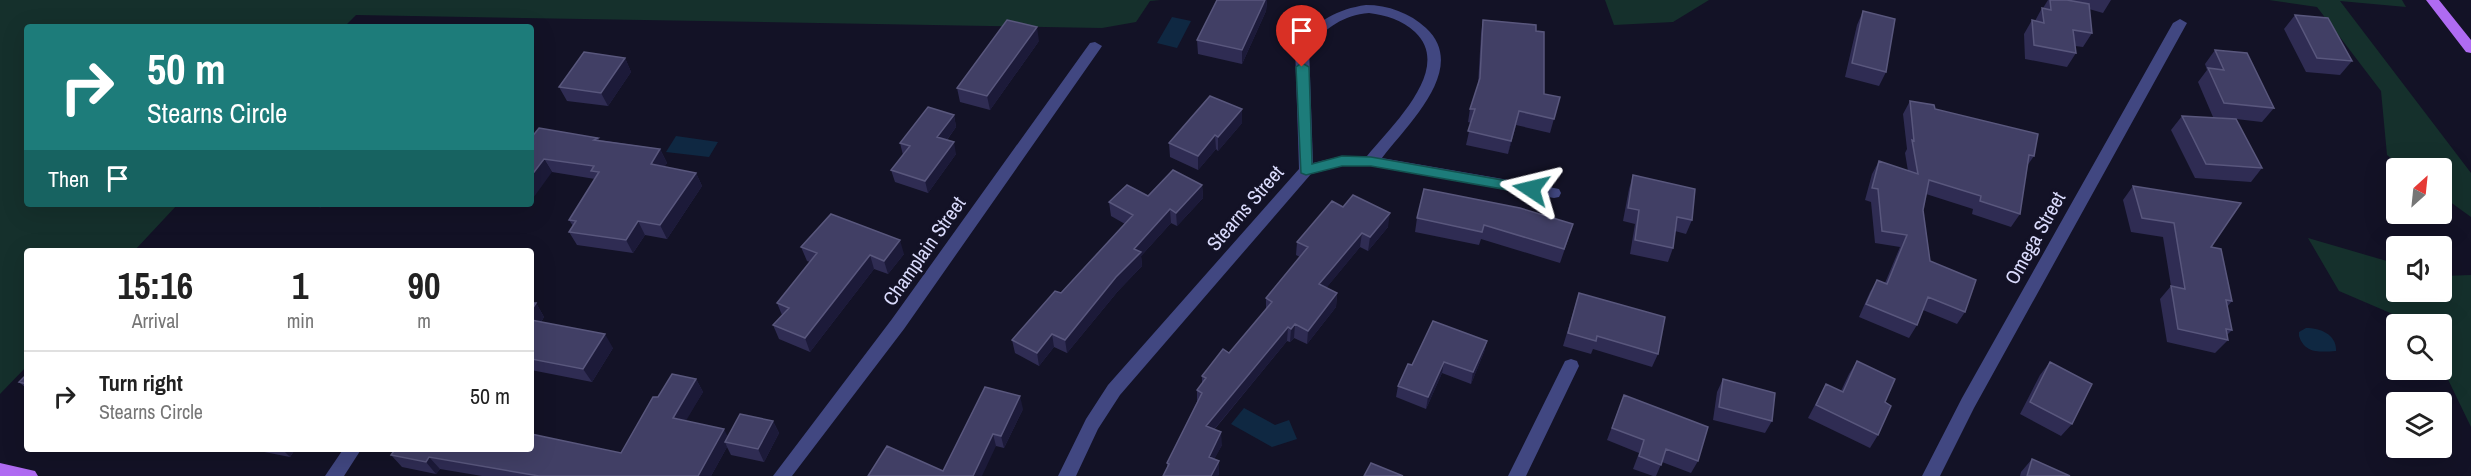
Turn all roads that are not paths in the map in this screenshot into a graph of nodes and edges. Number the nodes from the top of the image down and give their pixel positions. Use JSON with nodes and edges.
{"nodes":[{"id":1,"x":2432,"y":0,"type":"edge"},
{"id":2,"x":2180,"y":23,"type":"dead end"},
{"id":3,"x":1095,"y":46,"type":"dead end"},
{"id":4,"x":2471,"y":49,"type":"edge"},
{"id":5,"x":1371,"y":161,"type":"junction"},
{"id":6,"x":1306,"y":170,"type":"junction"},
{"id":7,"x":1554,"y":193,"type":"dead end"},
{"id":8,"x":1571,"y":366,"type":"dead end"},
{"id":9,"x":351,"y":452,"type":"edge"},
{"id":10,"x":0,"y":471,"type":"edge"},
{"id":11,"x":29,"y":476,"type":"edge"},
{"id":12,"x":334,"y":476,"type":"edge"},
{"id":13,"x":782,"y":476,"type":"edge"},
{"id":14,"x":1067,"y":476,"type":"edge"},
{"id":15,"x":1517,"y":476,"type":"edge"},
{"id":16,"x":1931,"y":476,"type":"edge"}],
"edges":[{"from":1,"to":4,"type":"main road"},
{"from":2,"to":16,"type":"street","name":"Omega Street"},
{"from":3,"to":13,"type":"street","name":"Champlain Street"},
{"from":5,"to":6,"type":"street","name":"Stearns Street"},
{"from":5,"to":6,"type":"street"},
{"from":5,"to":7,"type":"street","name":"Stearns Street"},
{"from":6,"to":14,"type":"street","name":"Stearns Street"},
{"from":8,"to":15,"type":"street"},
{"from":9,"to":12,"type":"street"},
{"from":10,"to":11,"type":"main road"}]}
